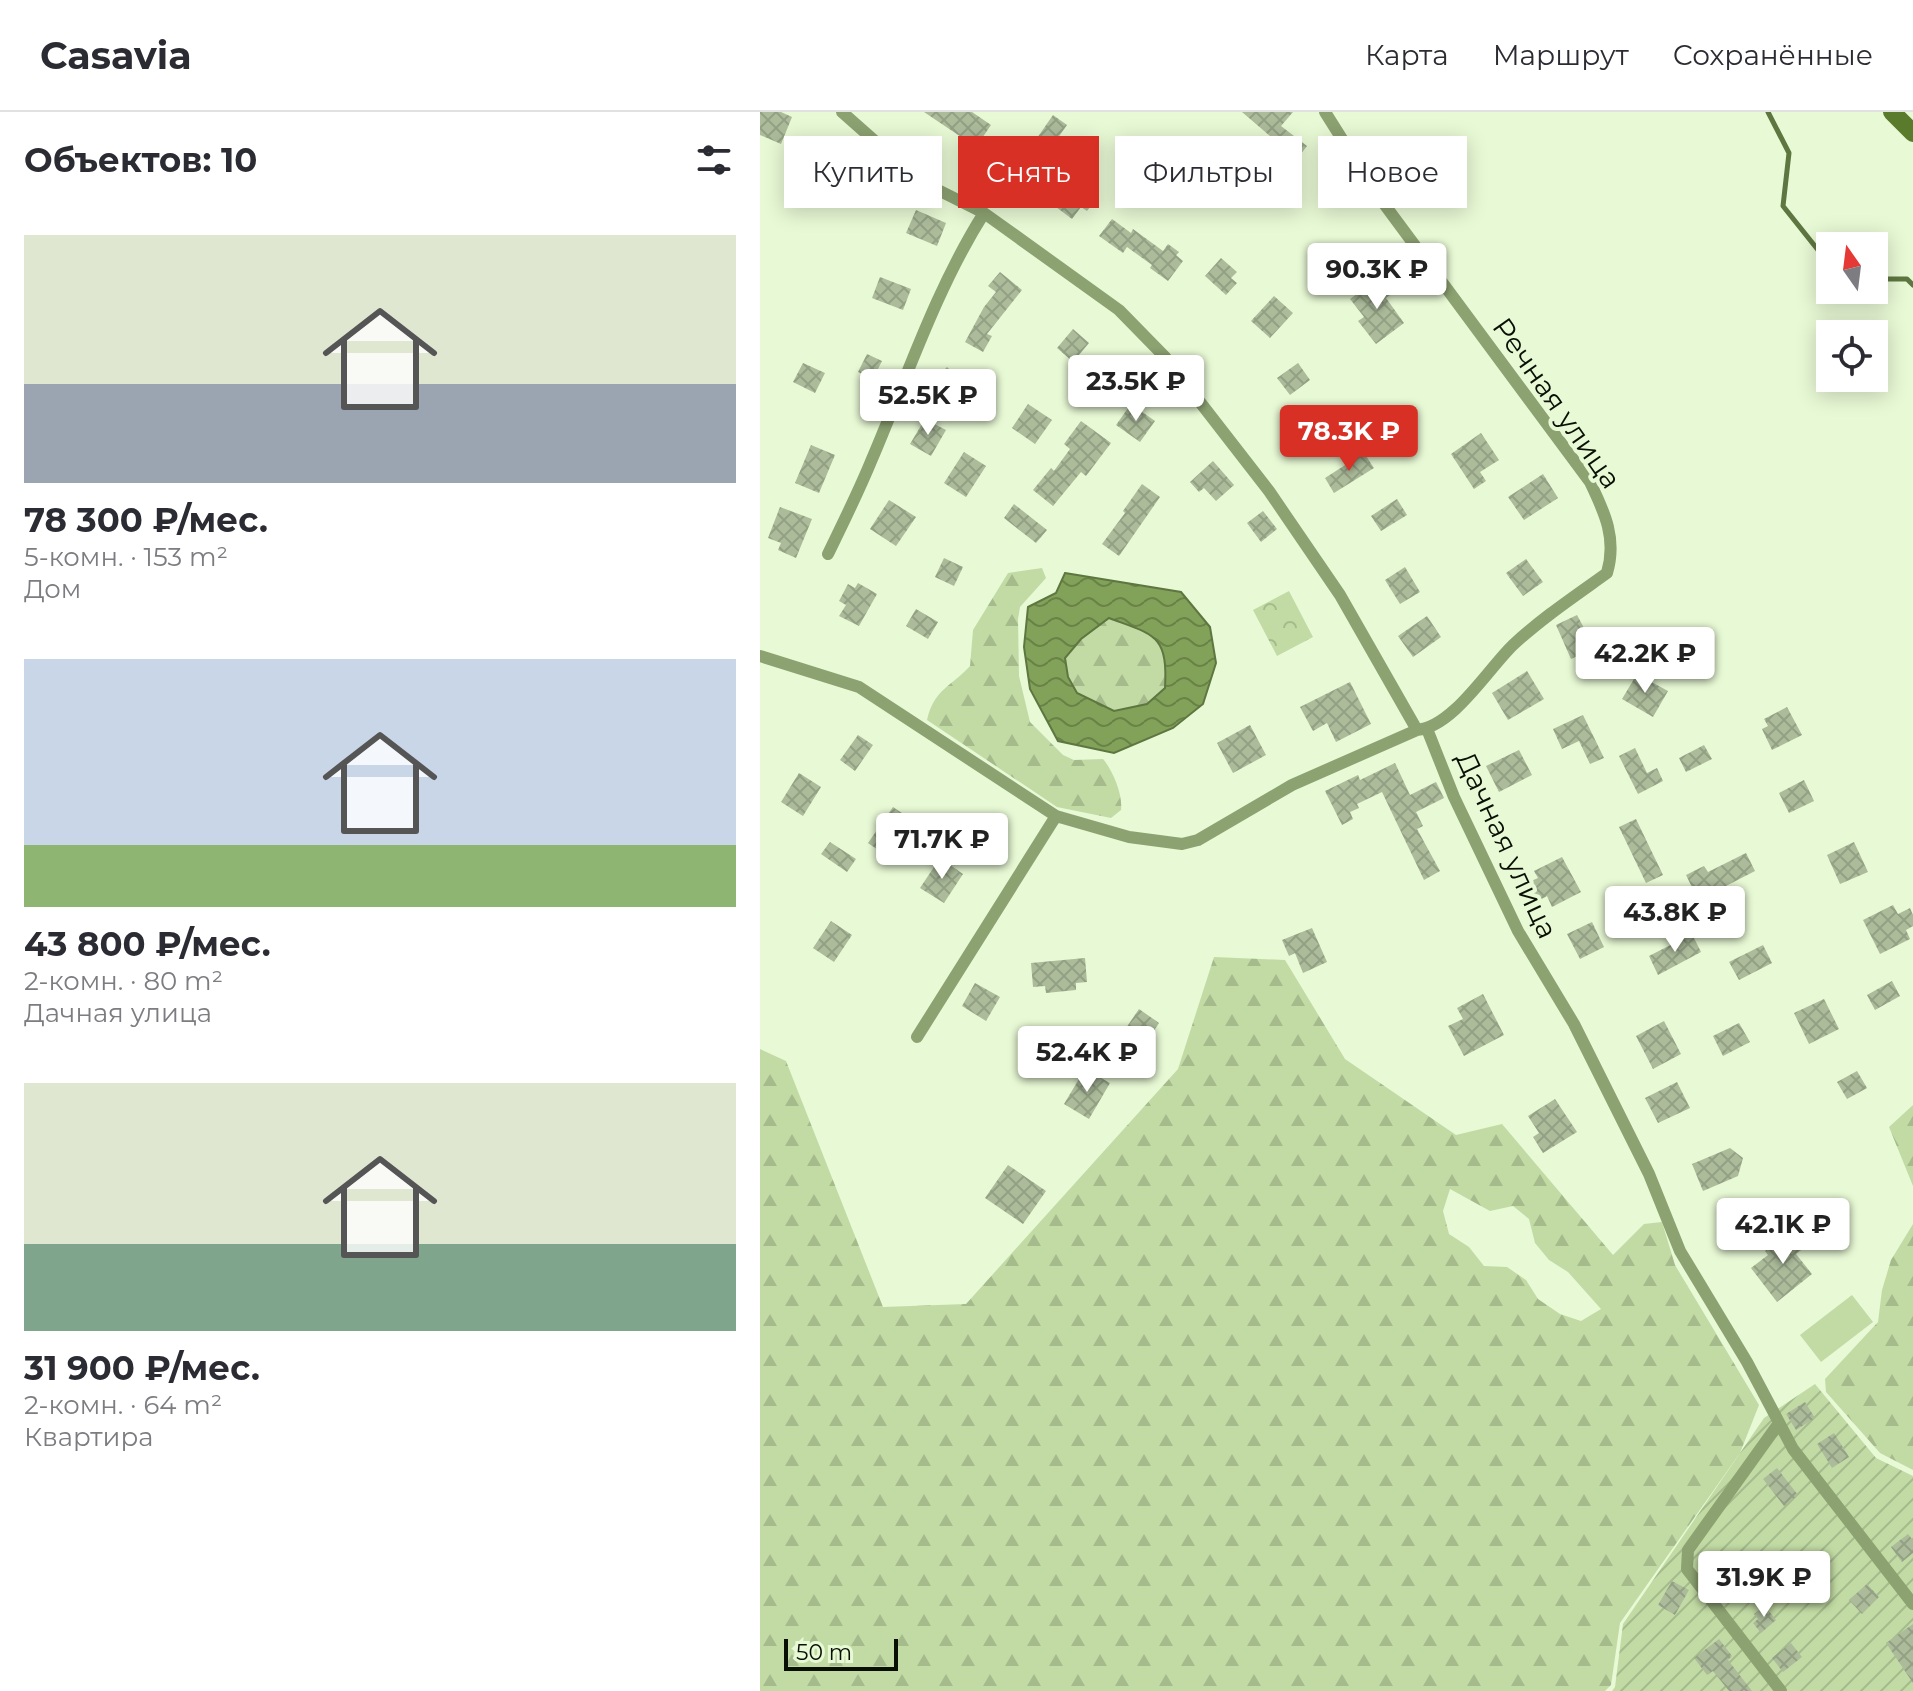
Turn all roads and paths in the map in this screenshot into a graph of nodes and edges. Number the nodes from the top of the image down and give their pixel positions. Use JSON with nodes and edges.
{"nodes":[{"id":1,"x":842,"y":112,"type":"edge"},
{"id":2,"x":1325,"y":112,"type":"edge"},
{"id":3,"x":1892,"y":112,"type":"edge"},
{"id":4,"x":1913,"y":133,"type":"edge"},
{"id":5,"x":984,"y":213,"type":"junction"},
{"id":6,"x":828,"y":554,"type":"dead end"},
{"id":7,"x":760,"y":656,"type":"edge"},
{"id":8,"x":1422,"y":730,"type":"junction"},
{"id":9,"x":1056,"y":816,"type":"junction"},
{"id":10,"x":917,"y":1037,"type":"dead end"},
{"id":11,"x":1779,"y":1423,"type":"junction"},
{"id":12,"x":1913,"y":1604,"type":"edge"},
{"id":13,"x":1781,"y":1691,"type":"edge"}],
"edges":[{"from":1,"to":5,"type":"street","name":"Дачная улица"},
{"from":2,"to":8,"type":"street","name":"Речная улица"},
{"from":3,"to":4,"type":"street"},
{"from":5,"to":6,"type":"street"},
{"from":5,"to":8,"type":"street","name":"Дачная улица"},
{"from":7,"to":9,"type":"street"},
{"from":8,"to":9,"type":"street"},
{"from":8,"to":11,"type":"street","name":"Дачная улица"},
{"from":9,"to":10,"type":"street"},
{"from":11,"to":12,"type":"street","name":"Дачная улица"},
{"from":11,"to":13,"type":"street"}]}
